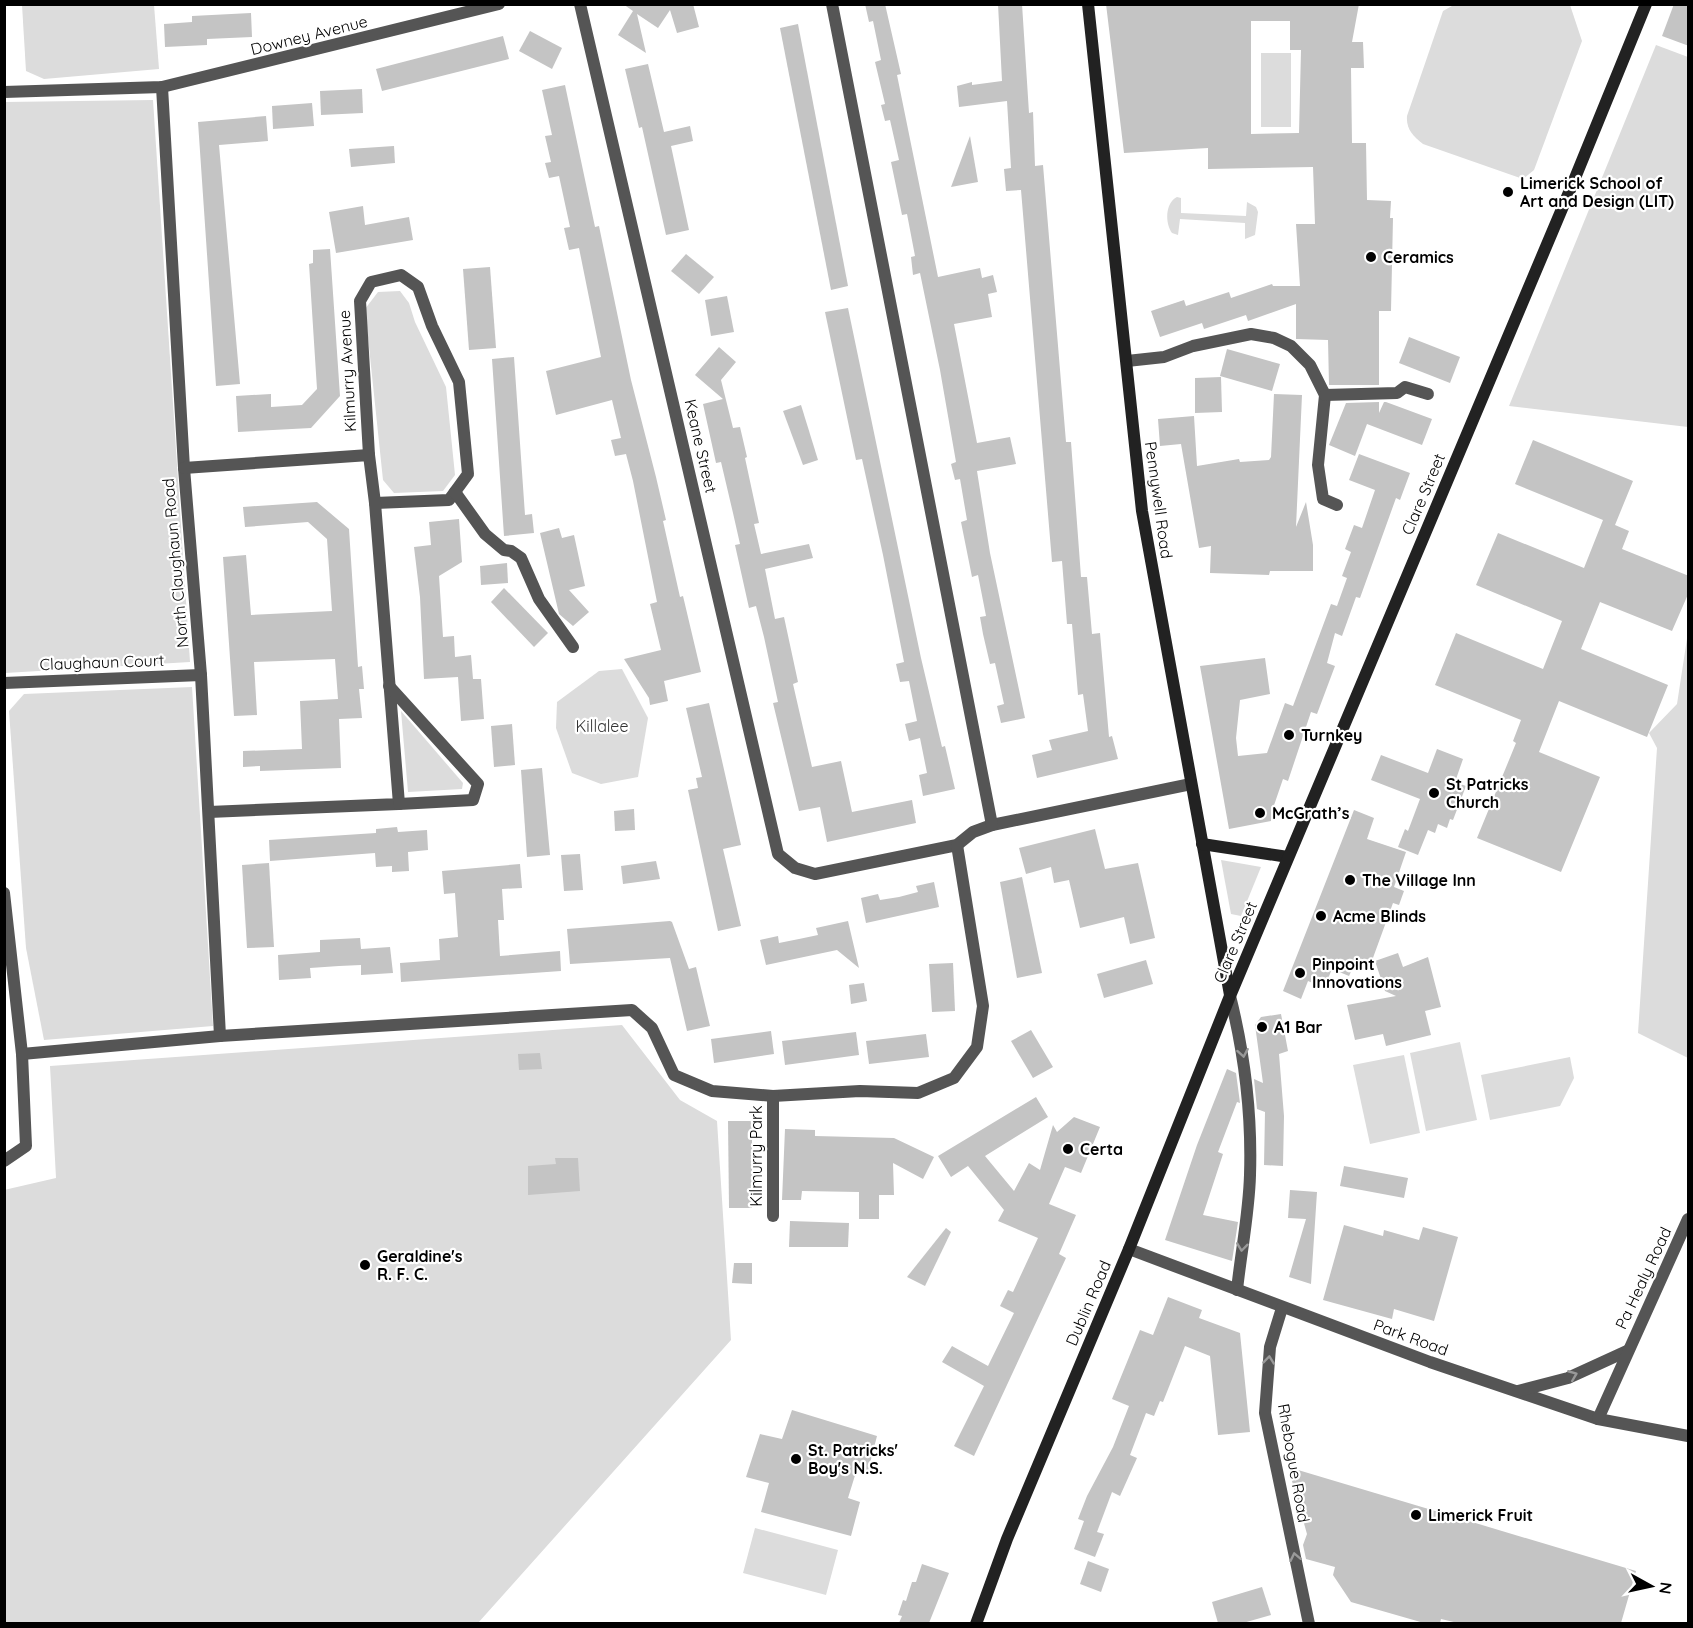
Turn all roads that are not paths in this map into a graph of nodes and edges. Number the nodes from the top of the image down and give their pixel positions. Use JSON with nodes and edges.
{"nodes":[{"id":1,"x":500,"y":4,"type":"edge"},
{"id":2,"x":580,"y":4,"type":"edge"},
{"id":3,"x":832,"y":4,"type":"edge"},
{"id":4,"x":1088,"y":4,"type":"edge"},
{"id":5,"x":1646,"y":4,"type":"edge"},
{"id":6,"x":162,"y":87,"type":"junction"},
{"id":7,"x":4,"y":92,"type":"edge"},
{"id":8,"x":1127,"y":361,"type":"junction"},
{"id":9,"x":1428,"y":394,"type":"dead end"},
{"id":10,"x":1325,"y":395,"type":"junction"},
{"id":11,"x":369,"y":454,"type":"junction"},
{"id":12,"x":184,"y":468,"type":"junction"},
{"id":13,"x":455,"y":492,"type":"junction"},
{"id":14,"x":375,"y":502,"type":"junction"},
{"id":15,"x":1337,"y":505,"type":"dead end"},
{"id":16,"x":573,"y":647,"type":"dead end"},
{"id":17,"x":201,"y":675,"type":"junction"},
{"id":18,"x":4,"y":683,"type":"edge"},
{"id":19,"x":389,"y":686,"type":"junction"},
{"id":20,"x":1191,"y":784,"type":"junction"},
{"id":21,"x":399,"y":804,"type":"junction"},
{"id":22,"x":208,"y":812,"type":"junction"},
{"id":23,"x":992,"y":825,"type":"junction"},
{"id":24,"x":1202,"y":844,"type":"junction"},
{"id":25,"x":957,"y":845,"type":"junction"},
{"id":26,"x":1288,"y":857,"type":"junction"},
{"id":27,"x":4,"y":893,"type":"edge"},
{"id":28,"x":1230,"y":996,"type":"junction"},
{"id":29,"x":220,"y":1036,"type":"junction"},
{"id":30,"x":22,"y":1054,"type":"junction"},
{"id":31,"x":773,"y":1096,"type":"junction"},
{"id":32,"x":4,"y":1161,"type":"edge"},
{"id":33,"x":773,"y":1216,"type":"dead end"},
{"id":34,"x":1689,"y":1219,"type":"edge"},
{"id":35,"x":1129,"y":1249,"type":"junction"},
{"id":36,"x":1237,"y":1290,"type":"junction"},
{"id":37,"x":1282,"y":1308,"type":"junction"},
{"id":38,"x":1627,"y":1351,"type":"junction"},
{"id":39,"x":1517,"y":1392,"type":"junction"},
{"id":40,"x":1598,"y":1419,"type":"junction"},
{"id":41,"x":1689,"y":1436,"type":"edge"},
{"id":42,"x":1308,"y":1619,"type":"edge"},
{"id":43,"x":976,"y":1623,"type":"edge"}],
"edges":[{"from":1,"to":6,"type":"street","name":"Downey Avenue"},
{"from":2,"to":25,"type":"street","name":"Keane Street"},
{"from":3,"to":23,"type":"street"},
{"from":4,"to":8,"type":"main road","name":"Pennywell Road"},
{"from":5,"to":26,"type":"main road","name":"Clare Street"},
{"from":6,"to":7,"type":"street","name":"Downey Avenue"},
{"from":6,"to":12,"type":"street","name":"North Claughaun Road"},
{"from":8,"to":10,"type":"street"},
{"from":8,"to":20,"type":"main road","name":"Pennywell Road"},
{"from":9,"to":10,"type":"street"},
{"from":10,"to":15,"type":"street"},
{"from":11,"to":12,"type":"street","name":"Kilmurry Avenue"},
{"from":11,"to":13,"type":"street","name":"Kilmurry Avenue"},
{"from":11,"to":14,"type":"street","name":"Kilmurry Avenue"},
{"from":12,"to":17,"type":"street","name":"North Claughaun Road"},
{"from":13,"to":14,"type":"street"},
{"from":13,"to":16,"type":"street"},
{"from":14,"to":19,"type":"street","name":"Kilmurry Avenue"},
{"from":17,"to":18,"type":"street","name":"Claughaun Court"},
{"from":17,"to":22,"type":"street","name":"North Claughaun Road"},
{"from":19,"to":21,"type":"street","name":"Kilmurry Avenue"},
{"from":19,"to":21,"type":"street"},
{"from":20,"to":23,"type":"street"},
{"from":20,"to":24,"type":"main road","name":"Pennywell Road"},
{"from":21,"to":22,"type":"street"},
{"from":22,"to":29,"type":"street","name":"North Claughaun Road"},
{"from":23,"to":25,"type":"street"},
{"from":24,"to":26,"type":"main road"},
{"from":24,"to":28,"type":"main road","name":"Pennywell Road"},
{"from":25,"to":31,"type":"street"},
{"from":26,"to":28,"type":"main road","name":"Clare Street"},
{"from":27,"to":30,"type":"street"},
{"from":28,"to":35,"type":"main road","name":"Dublin Road"},
{"from":28,"to":36,"type":"street","one_way":true},
{"from":29,"to":30,"type":"street"},
{"from":29,"to":31,"type":"street"},
{"from":30,"to":32,"type":"street"},
{"from":31,"to":33,"type":"street","name":"Kilmurry Park"},
{"from":34,"to":38,"type":"street","name":"Pa Healy Road"},
{"from":35,"to":36,"type":"street","name":"Park Road"},
{"from":35,"to":43,"type":"main road","name":"Dublin Road"},
{"from":36,"to":37,"type":"street","name":"Park Road"},
{"from":37,"to":39,"type":"street","name":"Park Road"},
{"from":42,"to":37,"type":"street","name":"Rhebogue Road","one_way":true},
{"from":39,"to":38,"type":"street","name":"Pa Healy Road","one_way":true},
{"from":38,"to":40,"type":"street","name":"Pa Healy Road"},
{"from":39,"to":40,"type":"street","name":"Park Road"},
{"from":40,"to":41,"type":"street","name":"Park Road"}]}
